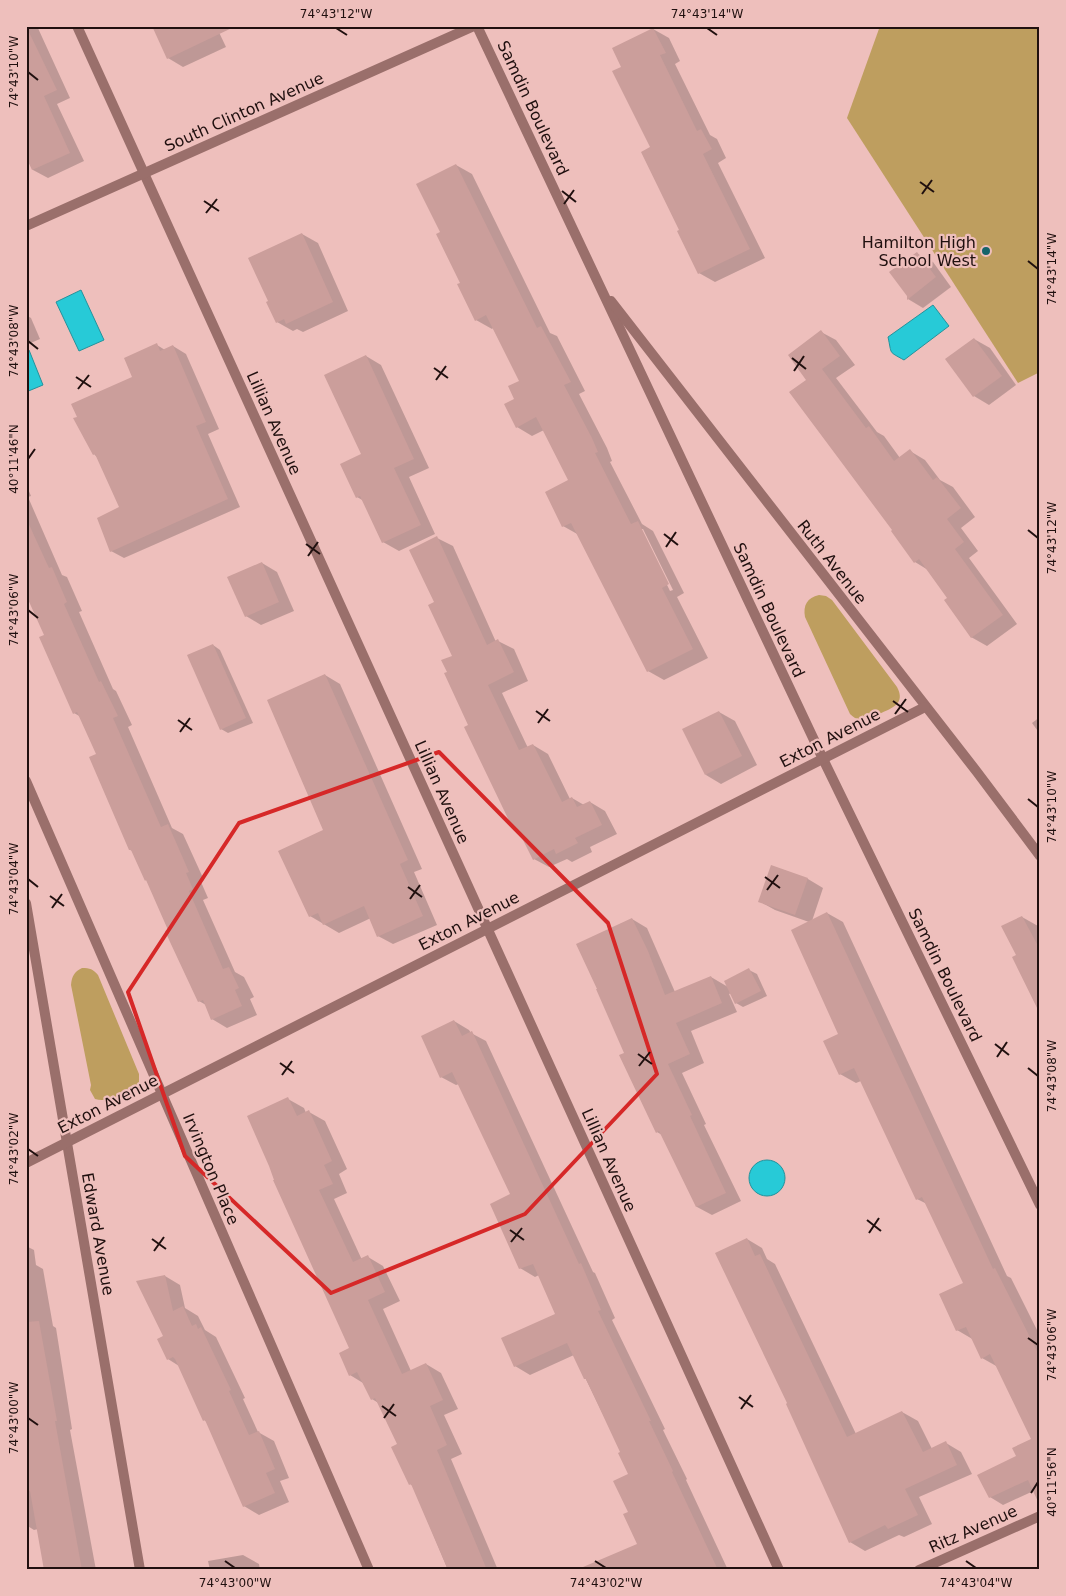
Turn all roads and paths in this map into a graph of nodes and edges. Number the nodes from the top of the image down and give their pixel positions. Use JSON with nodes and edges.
{"nodes":[{"id":1,"x":77,"y":26,"type":"edge"},
{"id":2,"x":476,"y":26,"type":"edge"},
{"id":3,"x":144,"y":174,"type":"junction"},
{"id":4,"x":26,"y":226,"type":"edge"},
{"id":5,"x":600,"y":287,"type":"junction"},
{"id":6,"x":925,"y":707,"type":"junction"},
{"id":7,"x":823,"y":759,"type":"junction"},
{"id":8,"x":26,"y":781,"type":"edge"},
{"id":9,"x":1040,"y":856,"type":"edge"},
{"id":10,"x":26,"y":903,"type":"edge"},
{"id":11,"x":488,"y":929,"type":"junction"},
{"id":12,"x":162,"y":1094,"type":"junction"},
{"id":13,"x":67,"y":1142,"type":"junction"},
{"id":14,"x":26,"y":1162,"type":"edge"},
{"id":15,"x":1040,"y":1205,"type":"edge"},
{"id":16,"x":1040,"y":1516,"type":"edge"},
{"id":17,"x":140,"y":1570,"type":"edge"},
{"id":18,"x":369,"y":1570,"type":"edge"},
{"id":19,"x":779,"y":1570,"type":"edge"},
{"id":20,"x":919,"y":1570,"type":"edge"}],
"edges":[{"from":1,"to":3,"type":"street","name":"Lillian Avenue"},
{"from":2,"to":3,"type":"street","name":"South Clinton Avenue"},
{"from":2,"to":5,"type":"street","name":"Samdin Boulevard"},
{"from":3,"to":4,"type":"street","name":"South Clinton Avenue"},
{"from":3,"to":11,"type":"street","name":"Lillian Avenue"},
{"from":5,"to":6,"type":"street","name":"Ruth Avenue"},
{"from":5,"to":7,"type":"street","name":"Samdin Boulevard"},
{"from":6,"to":7,"type":"street","name":"Exton Avenue"},
{"from":6,"to":9,"type":"street","name":"Ruth Avenue"},
{"from":7,"to":11,"type":"street","name":"Exton Avenue"},
{"from":7,"to":15,"type":"street","name":"Samdin Boulevard"},
{"from":8,"to":12,"type":"street","name":"Irvington Place"},
{"from":10,"to":13,"type":"street","name":"Edward Avenue"},
{"from":11,"to":12,"type":"street","name":"Exton Avenue"},
{"from":11,"to":19,"type":"street","name":"Lillian Avenue"},
{"from":12,"to":13,"type":"street","name":"Exton Avenue"},
{"from":12,"to":18,"type":"street","name":"Irvington Place"},
{"from":13,"to":14,"type":"street","name":"Exton Avenue"},
{"from":13,"to":17,"type":"street","name":"Edward Avenue"},
{"from":16,"to":20,"type":"street","name":"Ritz Avenue"}]}
